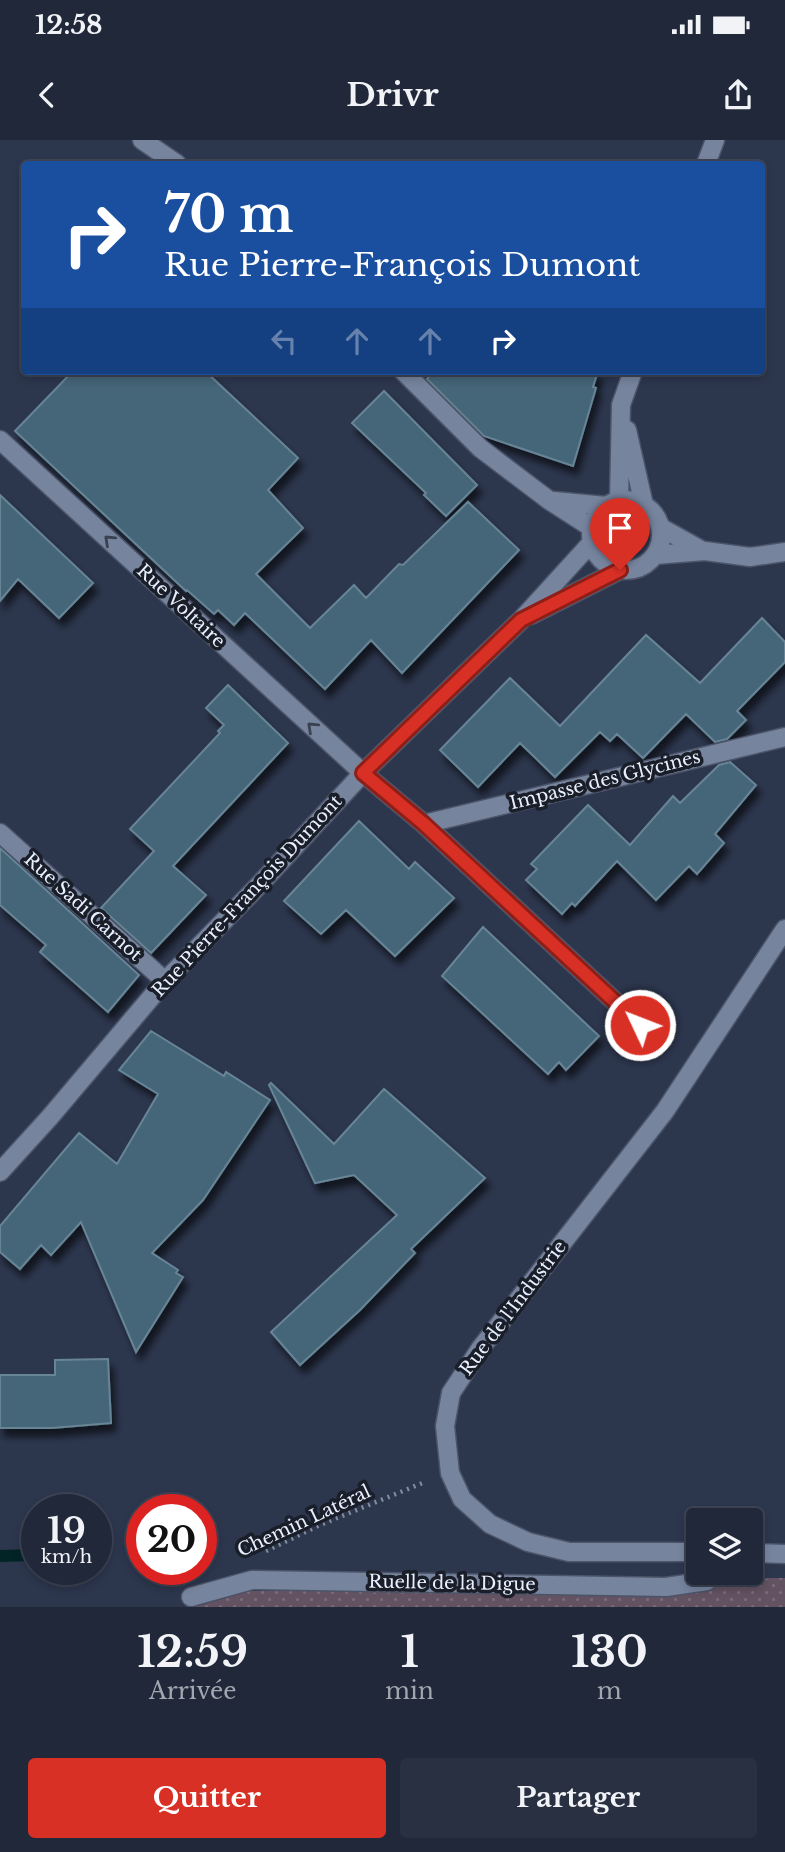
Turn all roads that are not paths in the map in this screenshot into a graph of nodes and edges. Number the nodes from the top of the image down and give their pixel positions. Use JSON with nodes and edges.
{"nodes":[{"id":1,"x":142,"y":140,"type":"edge"},
{"id":2,"x":715,"y":140,"type":"edge"},
{"id":3,"x":173,"y":161,"type":"edge"},
{"id":4,"x":707,"y":161,"type":"edge"},
{"id":5,"x":407,"y":375,"type":"edge"},
{"id":6,"x":632,"y":375,"type":"edge"},
{"id":7,"x":621,"y":405,"type":"junction"},
{"id":8,"x":0,"y":440,"type":"edge"},
{"id":9,"x":550,"y":501,"type":"junction"},
{"id":10,"x":613,"y":503,"type":"junction"},
{"id":11,"x":644,"y":505,"type":"junction"},
{"id":12,"x":660,"y":527,"type":"junction"},
{"id":13,"x":592,"y":535,"type":"junction"},
{"id":14,"x":705,"y":551,"type":"junction"},
{"id":15,"x":785,"y":552,"type":"edge"},
{"id":16,"x":655,"y":555,"type":"junction"},
{"id":17,"x":620,"y":570,"type":"junction"},
{"id":18,"x":521,"y":620,"type":"junction"},
{"id":19,"x":785,"y":737,"type":"edge"},
{"id":20,"x":363,"y":773,"type":"junction"},
{"id":21,"x":424,"y":824,"type":"junction"},
{"id":22,"x":0,"y":833,"type":"edge"},
{"id":23,"x":785,"y":929,"type":"edge"},
{"id":24,"x":165,"y":981,"type":"junction"},
{"id":25,"x":640,"y":1025,"type":"dead end"},
{"id":26,"x":0,"y":1172,"type":"edge"},
{"id":27,"x":686,"y":1552,"type":"edge"},
{"id":28,"x":763,"y":1553,"type":"edge"},
{"id":29,"x":785,"y":1554,"type":"edge"},
{"id":30,"x":686,"y":1584,"type":"edge"},
{"id":31,"x":191,"y":1597,"type":"dead end"}],
"edges":[{"from":1,"to":3,"type":"street"},
{"from":2,"to":4,"type":"street"},
{"from":5,"to":9,"type":"street"},
{"from":6,"to":7,"type":"street"},
{"from":7,"to":10,"type":"street"},
{"from":7,"to":11,"type":"street"},
{"from":20,"to":8,"type":"street","name":"Rue Voltaire","one_way":true},
{"from":9,"to":10,"type":"street"},
{"from":9,"to":13,"type":"street"},
{"from":10,"to":11,"type":"street"},
{"from":10,"to":13,"type":"street"},
{"from":11,"to":12,"type":"street"},
{"from":12,"to":14,"type":"street"},
{"from":12,"to":16,"type":"street"},
{"from":13,"to":17,"type":"street"},
{"from":13,"to":18,"type":"street","name":"Rue Pierre-François Dumont"},
{"from":14,"to":15,"type":"street"},
{"from":14,"to":16,"type":"street"},
{"from":16,"to":17,"type":"street"},
{"from":17,"to":18,"type":"street"},
{"from":18,"to":20,"type":"street","name":"Rue Pierre-François Dumont"},
{"from":19,"to":21,"type":"street","name":"Impasse des Glycines"},
{"from":20,"to":21,"type":"street","name":"Rue Voltaire"},
{"from":20,"to":24,"type":"street","name":"Rue Pierre-François Dumont"},
{"from":21,"to":25,"type":"street","name":"Rue Voltaire"},
{"from":22,"to":24,"type":"street","name":"Rue Sadi Carnot"},
{"from":23,"to":27,"type":"street","name":"Rue de l'Industrie"},
{"from":24,"to":26,"type":"street","name":"Rue Pierre-François Dumont"},
{"from":28,"to":29,"type":"street"},
{"from":30,"to":31,"type":"street","name":"Ruelle de la Digue"}]}
